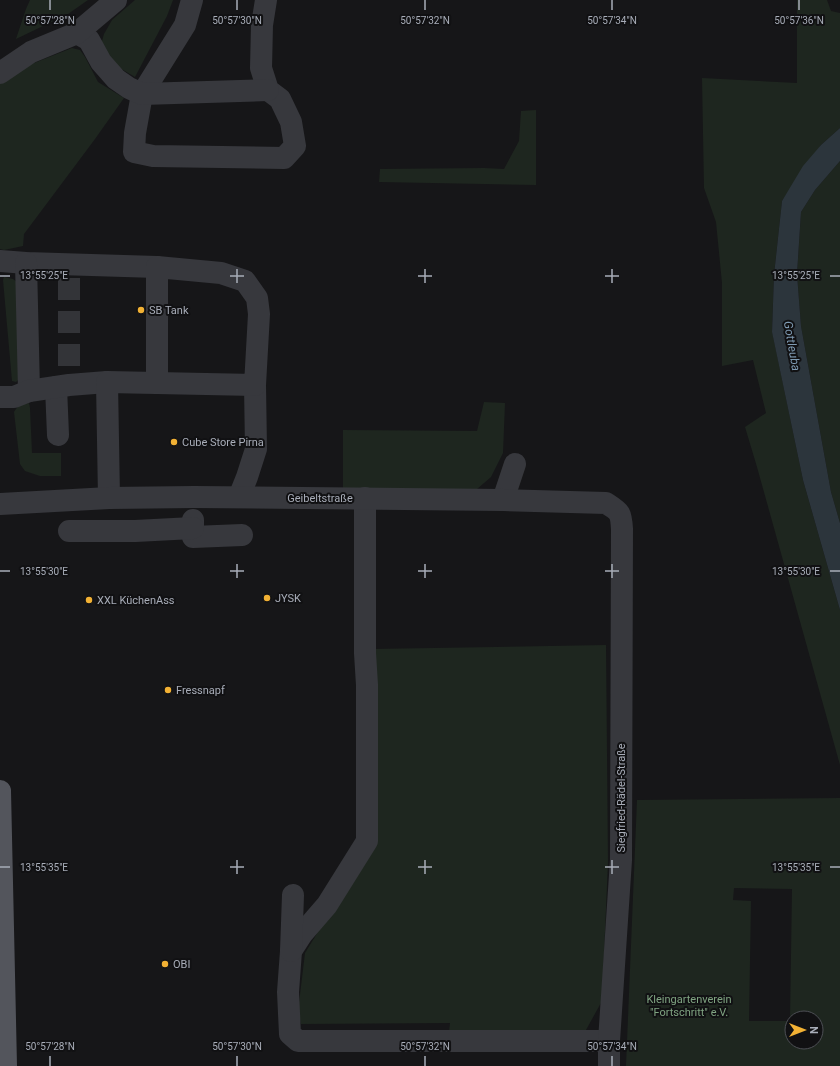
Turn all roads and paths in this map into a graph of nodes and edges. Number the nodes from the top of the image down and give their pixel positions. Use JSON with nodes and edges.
{"nodes":[{"id":1,"x":116,"y":0,"type":"edge"},
{"id":2,"x":192,"y":0,"type":"edge"},
{"id":3,"x":266,"y":0,"type":"edge"},
{"id":4,"x":77,"y":33,"type":"junction"},
{"id":5,"x":31,"y":52,"type":"junction"},
{"id":6,"x":0,"y":56,"type":"edge"},
{"id":7,"x":0,"y":73,"type":"edge"},
{"id":8,"x":268,"y":90,"type":"junction"},
{"id":9,"x":142,"y":94,"type":"junction"},
{"id":10,"x":0,"y":261,"type":"edge"},
{"id":11,"x":26,"y":263,"type":"junction"},
{"id":12,"x":157,"y":267,"type":"junction"},
{"id":13,"x":65,"y":381,"type":"junction"},
{"id":14,"x":107,"y":382,"type":"junction"},
{"id":15,"x":157,"y":383,"type":"junction"},
{"id":16,"x":255,"y":385,"type":"junction"},
{"id":17,"x":29,"y":391,"type":"junction"},
{"id":18,"x":0,"y":397,"type":"edge"},
{"id":19,"x":58,"y":435,"type":"dead end"},
{"id":20,"x":515,"y":464,"type":"dead end"},
{"id":21,"x":194,"y":497,"type":"junction"},
{"id":22,"x":238,"y":497,"type":"junction"},
{"id":23,"x":109,"y":498,"type":"junction"},
{"id":24,"x":365,"y":498,"type":"junction"},
{"id":25,"x":503,"y":500,"type":"junction"},
{"id":26,"x":0,"y":504,"type":"edge"},
{"id":27,"x":193,"y":528,"type":"junction"},
{"id":28,"x":622,"y":529,"type":"joint"},
{"id":29,"x":69,"y":532,"type":"dead end"},
{"id":30,"x":242,"y":535,"type":"dead end"},
{"id":31,"x":0,"y":791,"type":"edge"},
{"id":32,"x":293,"y":895,"type":"dead end"},
{"id":33,"x":291,"y":951,"type":"junction"},
{"id":34,"x":609,"y":1042,"type":"junction"},
{"id":35,"x":6,"y":1066,"type":"edge"},
{"id":36,"x":609,"y":1066,"type":"edge"}],
"edges":[{"from":1,"to":4,"type":"street"},
{"from":2,"to":9,"type":"street"},
{"from":3,"to":8,"type":"street"},
{"from":4,"to":5,"type":"street"},
{"from":4,"to":9,"type":"street"},
{"from":5,"to":6,"type":"street"},
{"from":5,"to":7,"type":"street"},
{"from":8,"to":9,"type":"street"},
{"from":8,"to":9,"type":"street"},
{"from":10,"to":11,"type":"street"},
{"from":11,"to":12,"type":"street"},
{"from":11,"to":17,"type":"street"},
{"from":12,"to":15,"type":"street"},
{"from":12,"to":16,"type":"street"},
{"from":13,"to":14,"type":"street"},
{"from":13,"to":17,"type":"street"},
{"from":13,"to":19,"type":"street"},
{"from":14,"to":15,"type":"street"},
{"from":14,"to":23,"type":"street"},
{"from":15,"to":16,"type":"street"},
{"from":16,"to":22,"type":"street"},
{"from":17,"to":18,"type":"street"},
{"from":20,"to":25,"type":"street"},
{"from":21,"to":22,"type":"street","name":"Geibeltstraße"},
{"from":21,"to":23,"type":"street","name":"Geibeltstraße"},
{"from":21,"to":27,"type":"street"},
{"from":22,"to":24,"type":"street","name":"Geibeltstraße"},
{"from":23,"to":26,"type":"street","name":"Geibeltstraße"},
{"from":24,"to":25,"type":"street","name":"Geibeltstraße"},
{"from":24,"to":33,"type":"street"},
{"from":25,"to":28,"type":"street","name":"Geibeltstraße"},
{"from":27,"to":29,"type":"street"},
{"from":27,"to":30,"type":"street"},
{"from":28,"to":34,"type":"street","name":"Siegfried-Rädel-Straße"},
{"from":31,"to":35,"type":"main road"},
{"from":32,"to":33,"type":"street"},
{"from":33,"to":34,"type":"street"},
{"from":34,"to":36,"type":"street","name":"Siegfried-Rädel-Straße"}]}
